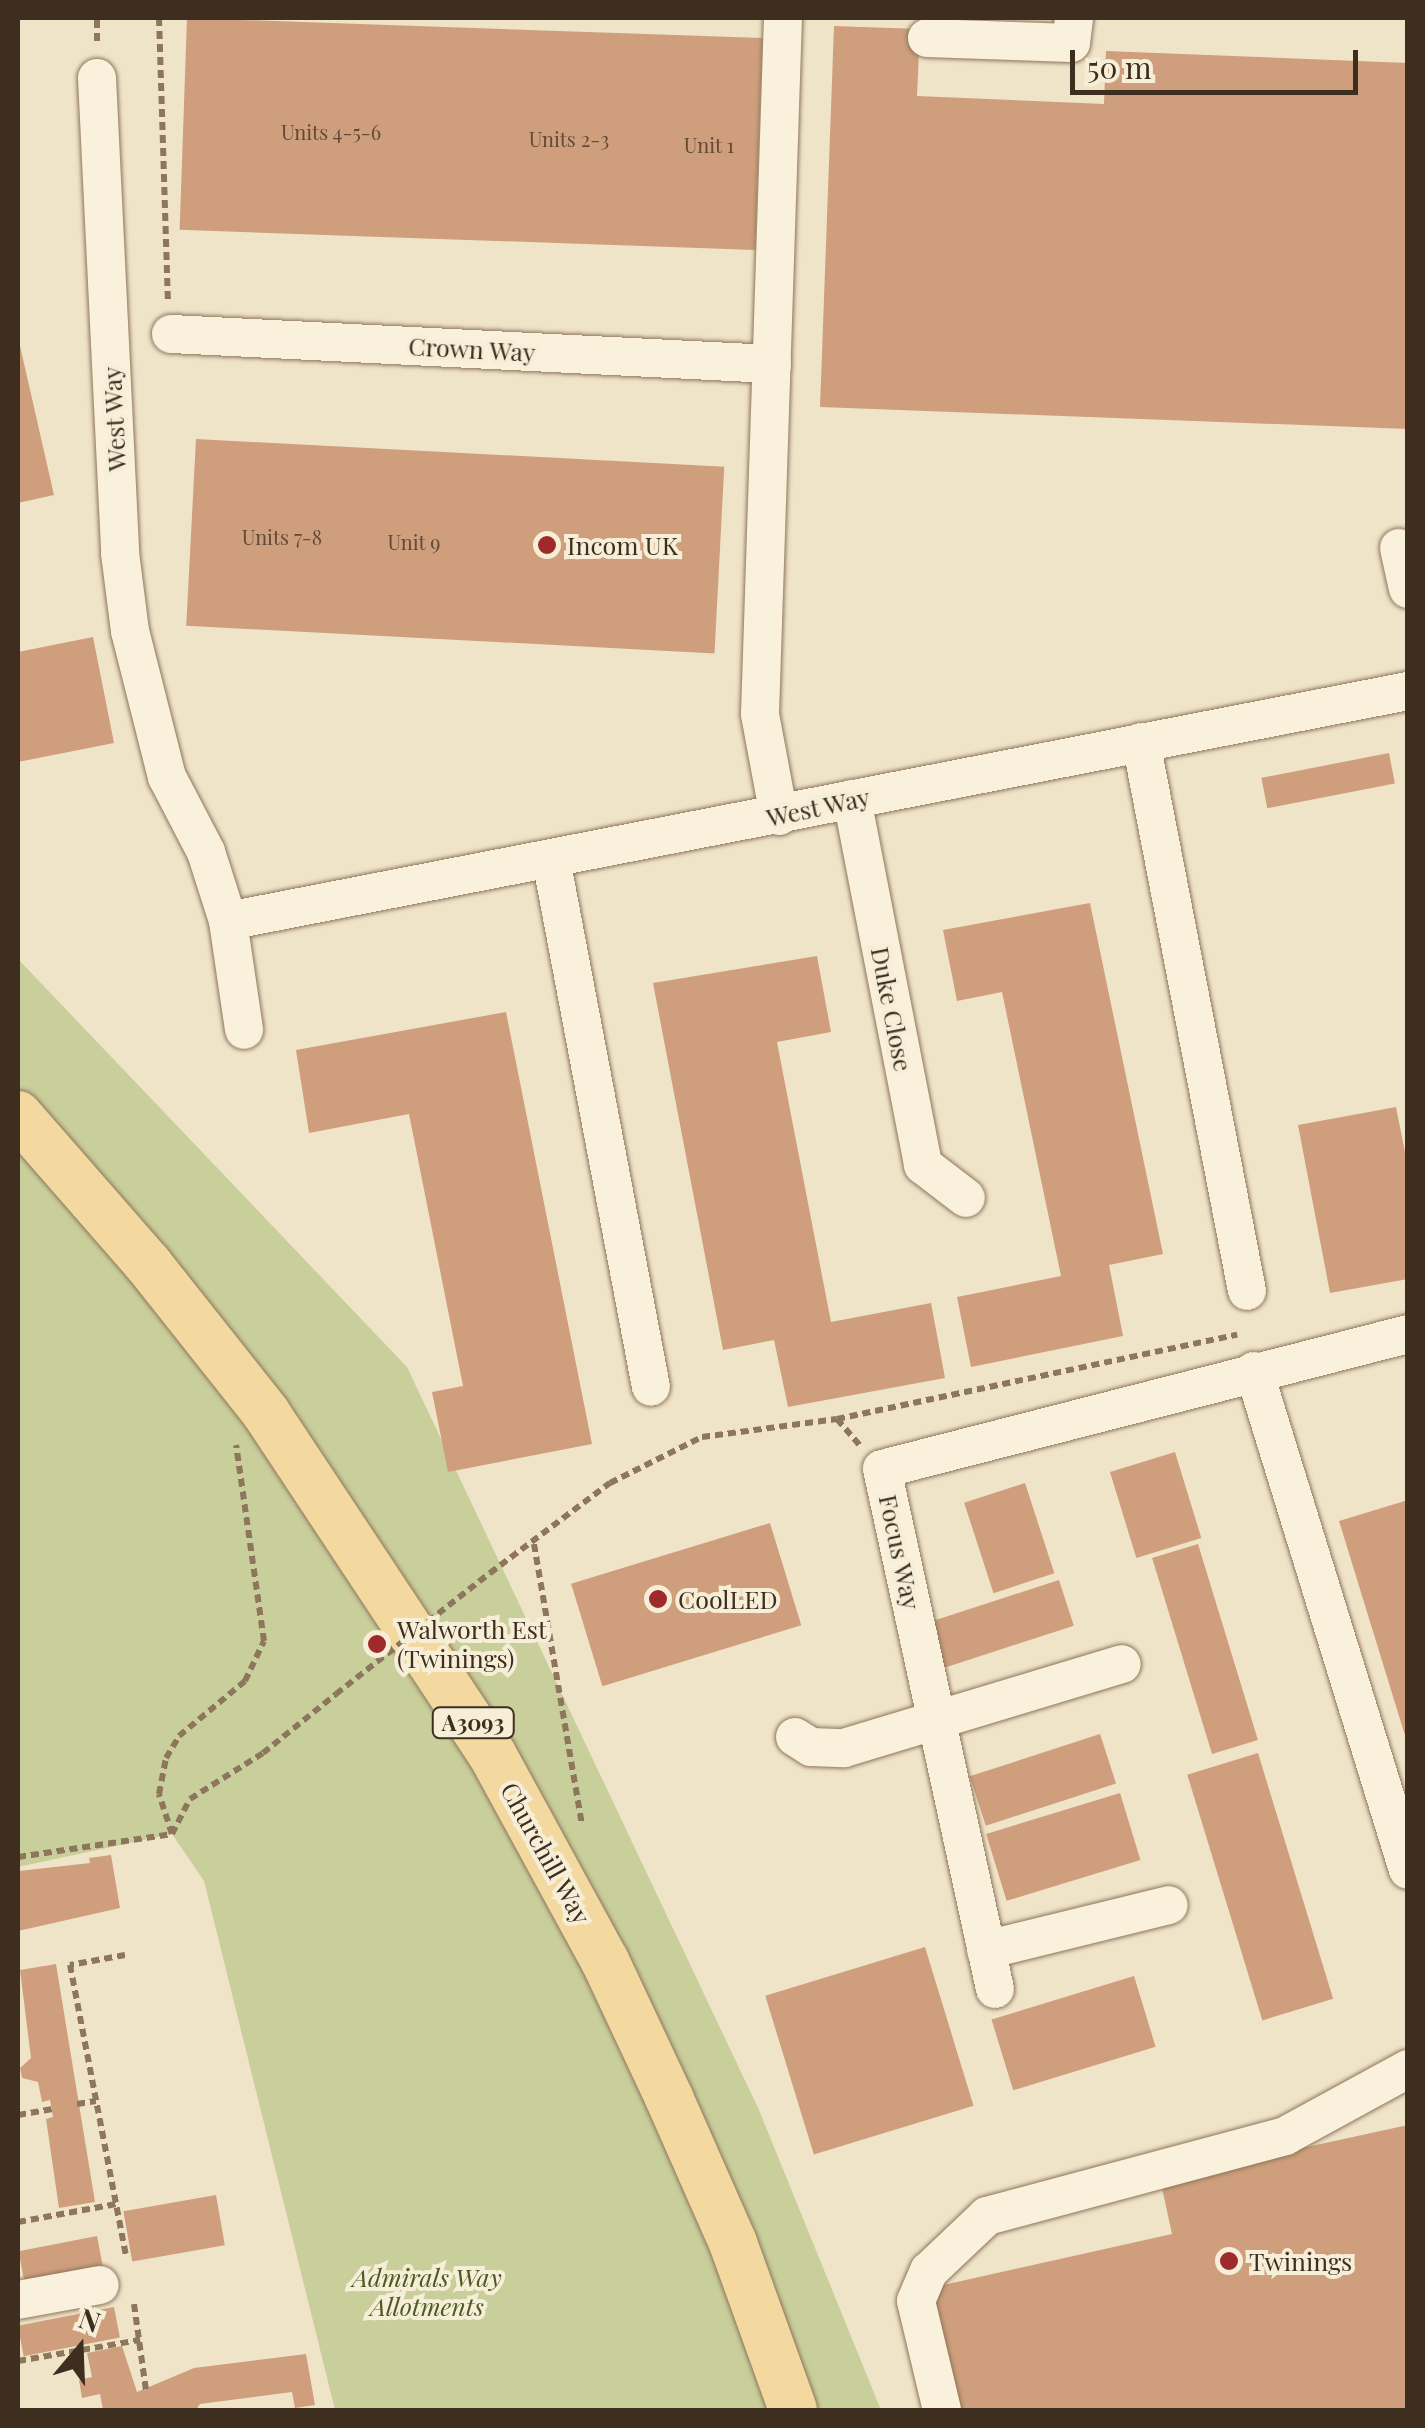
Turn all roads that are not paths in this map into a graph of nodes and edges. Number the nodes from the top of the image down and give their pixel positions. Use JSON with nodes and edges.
{"nodes":[{"id":1,"x":783,"y":18,"type":"edge"},
{"id":2,"x":1074,"y":18,"type":"edge"},
{"id":3,"x":927,"y":38,"type":"dead end"},
{"id":4,"x":97,"y":78,"type":"dead end"},
{"id":5,"x":171,"y":334,"type":"road end"},
{"id":6,"x":772,"y":364,"type":"junction"},
{"id":7,"x":1400,"y":548,"type":"dead end"},
{"id":8,"x":1408,"y":589,"type":"edge"},
{"id":9,"x":1408,"y":691,"type":"edge"},
{"id":10,"x":1141,"y":742,"type":"junction"},
{"id":11,"x":852,"y":800,"type":"junction"},
{"id":12,"x":779,"y":816,"type":"junction"},
{"id":13,"x":552,"y":859,"type":"junction"},
{"id":14,"x":228,"y":921,"type":"junction"},
{"id":15,"x":244,"y":1030,"type":"dead end"},
{"id":16,"x":18,"y":1115,"type":"edge"},
{"id":17,"x":966,"y":1198,"type":"dead end"},
{"id":18,"x":1248,"y":1291,"type":"dead end"},
{"id":19,"x":1408,"y":1334,"type":"edge"},
{"id":20,"x":1254,"y":1372,"type":"junction"},
{"id":21,"x":650,"y":1387,"type":"dead end"},
{"id":22,"x":1122,"y":1664,"type":"dead end"},
{"id":23,"x":936,"y":1716,"type":"junction"},
{"id":24,"x":795,"y":1736,"type":"dead end"},
{"id":25,"x":1408,"y":1870,"type":"edge"},
{"id":26,"x":1169,"y":1905,"type":"dead end"},
{"id":27,"x":986,"y":1950,"type":"junction"},
{"id":28,"x":994,"y":1989,"type":"dead end"},
{"id":29,"x":1408,"y":2069,"type":"edge"},
{"id":30,"x":100,"y":2286,"type":"dead end"},
{"id":31,"x":18,"y":2300,"type":"edge"},
{"id":32,"x":793,"y":2410,"type":"edge"},
{"id":33,"x":942,"y":2410,"type":"edge"}],
"edges":[{"from":1,"to":6,"type":"street"},
{"from":2,"to":3,"type":"street"},
{"from":4,"to":14,"type":"street","name":"West Way"},
{"from":5,"to":6,"type":"street","name":"Crown Way"},
{"from":6,"to":12,"type":"street"},
{"from":7,"to":8,"type":"street"},
{"from":9,"to":10,"type":"street","name":"West Way"},
{"from":10,"to":11,"type":"street","name":"West Way"},
{"from":10,"to":18,"type":"street"},
{"from":11,"to":12,"type":"street","name":"West Way"},
{"from":11,"to":17,"type":"street","name":"Duke Close"},
{"from":12,"to":13,"type":"street","name":"West Way"},
{"from":13,"to":14,"type":"street","name":"West Way"},
{"from":13,"to":21,"type":"street"},
{"from":14,"to":15,"type":"street","name":"West Way"},
{"from":16,"to":32,"type":"main road","name":"Churchill Way","number":"A3093"},
{"from":19,"to":20,"type":"street","name":"Focus Way"},
{"from":20,"to":23,"type":"street","name":"Focus Way"},
{"from":20,"to":25,"type":"street"},
{"from":22,"to":23,"type":"street"},
{"from":23,"to":24,"type":"street"},
{"from":23,"to":27,"type":"street","name":"Focus Way"},
{"from":26,"to":27,"type":"street"},
{"from":27,"to":28,"type":"street","name":"Focus Way"},
{"from":29,"to":33,"type":"street"},
{"from":30,"to":31,"type":"street"}]}
